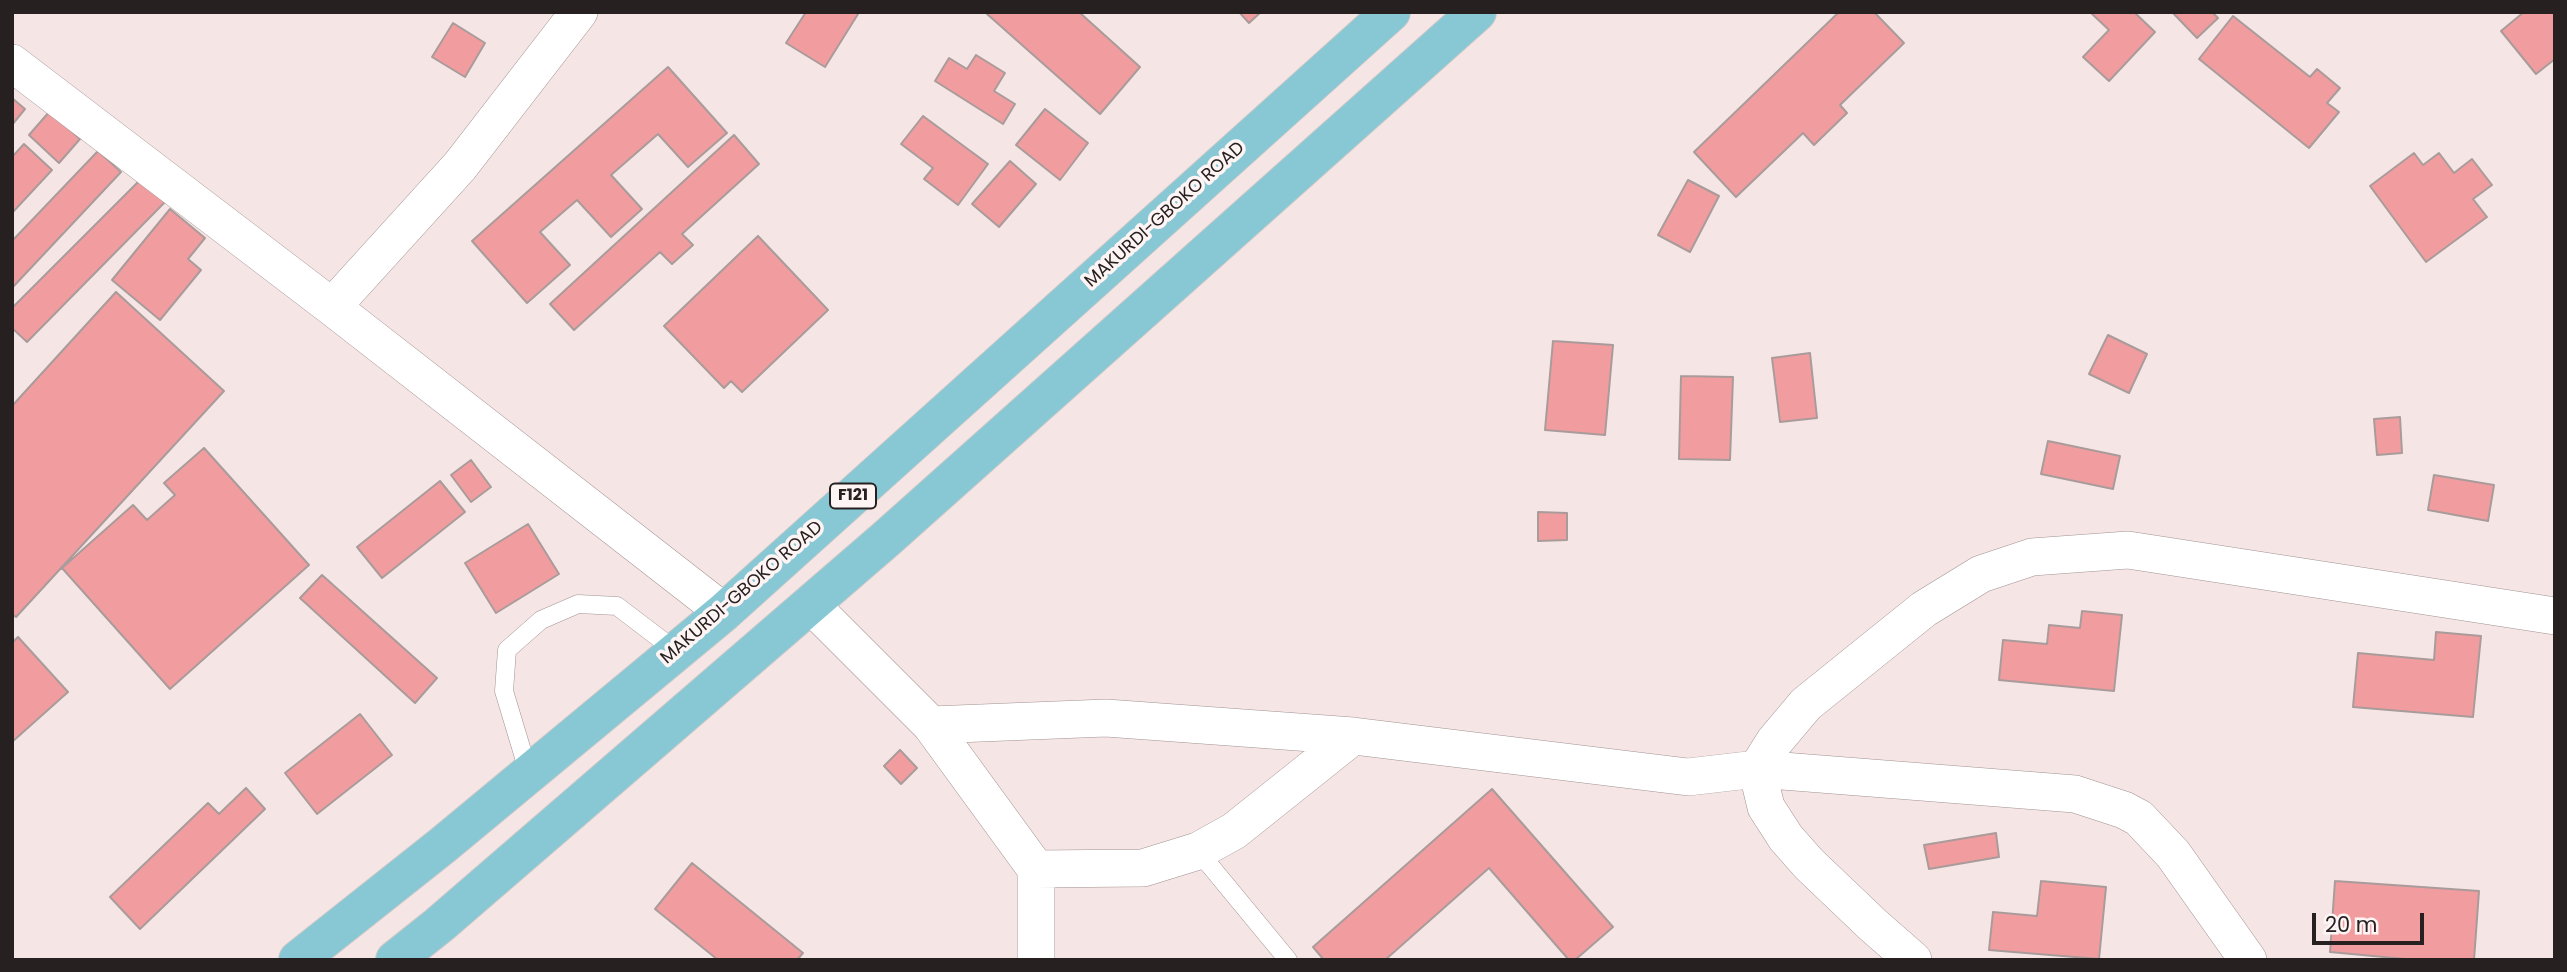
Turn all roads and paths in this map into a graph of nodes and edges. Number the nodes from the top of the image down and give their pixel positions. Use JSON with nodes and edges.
{"nodes":[{"id":1,"x":579,"y":12,"type":"edge"},
{"id":2,"x":1391,"y":12,"type":"edge"},
{"id":3,"x":1477,"y":12,"type":"edge"},
{"id":4,"x":12,"y":63,"type":"edge"},
{"id":5,"x":332,"y":307,"type":"junction"},
{"id":6,"x":810,"y":604,"type":"junction"},
{"id":7,"x":724,"y":612,"type":"junction"},
{"id":8,"x":2555,"y":616,"type":"edge"},
{"id":9,"x":676,"y":651,"type":"junction"},
{"id":10,"x":931,"y":725,"type":"junction"},
{"id":11,"x":1353,"y":736,"type":"junction"},
{"id":12,"x":1757,"y":769,"type":"junction"},
{"id":13,"x":528,"y":774,"type":"junction"},
{"id":14,"x":1198,"y":851,"type":"junction"},
{"id":15,"x":1035,"y":869,"type":"junction"},
{"id":16,"x":298,"y":960,"type":"edge"},
{"id":17,"x":395,"y":960,"type":"edge"},
{"id":18,"x":1036,"y":960,"type":"edge"},
{"id":19,"x":1288,"y":960,"type":"edge"},
{"id":20,"x":1913,"y":960,"type":"edge"},
{"id":21,"x":2248,"y":960,"type":"edge"}],
"edges":[{"from":1,"to":5,"type":"street"},
{"from":2,"to":7,"type":"main road","name":"MAKURDI-GBOKO ROAD","number":"F121"},
{"from":3,"to":6,"type":"main road"},
{"from":4,"to":5,"type":"street"},
{"from":5,"to":7,"type":"street"},
{"from":6,"to":10,"type":"street"},
{"from":6,"to":17,"type":"main road"},
{"from":7,"to":9,"type":"main road","name":"MAKURDI-GBOKO ROAD","number":"F121"},
{"from":8,"to":12,"type":"street"},
{"from":9,"to":13,"type":"main road","name":"MAKURDI-GBOKO ROAD","number":"F121"},
{"from":9,"to":13,"type":"lane"},
{"from":10,"to":11,"type":"street"},
{"from":10,"to":15,"type":"street"},
{"from":11,"to":12,"type":"street"},
{"from":11,"to":14,"type":"street"},
{"from":12,"to":20,"type":"street"},
{"from":12,"to":21,"type":"street"},
{"from":13,"to":16,"type":"main road","name":"MAKURDI-GBOKO ROAD","number":"F121"},
{"from":14,"to":15,"type":"street"},
{"from":14,"to":19,"type":"lane"},
{"from":15,"to":18,"type":"street"}]}
